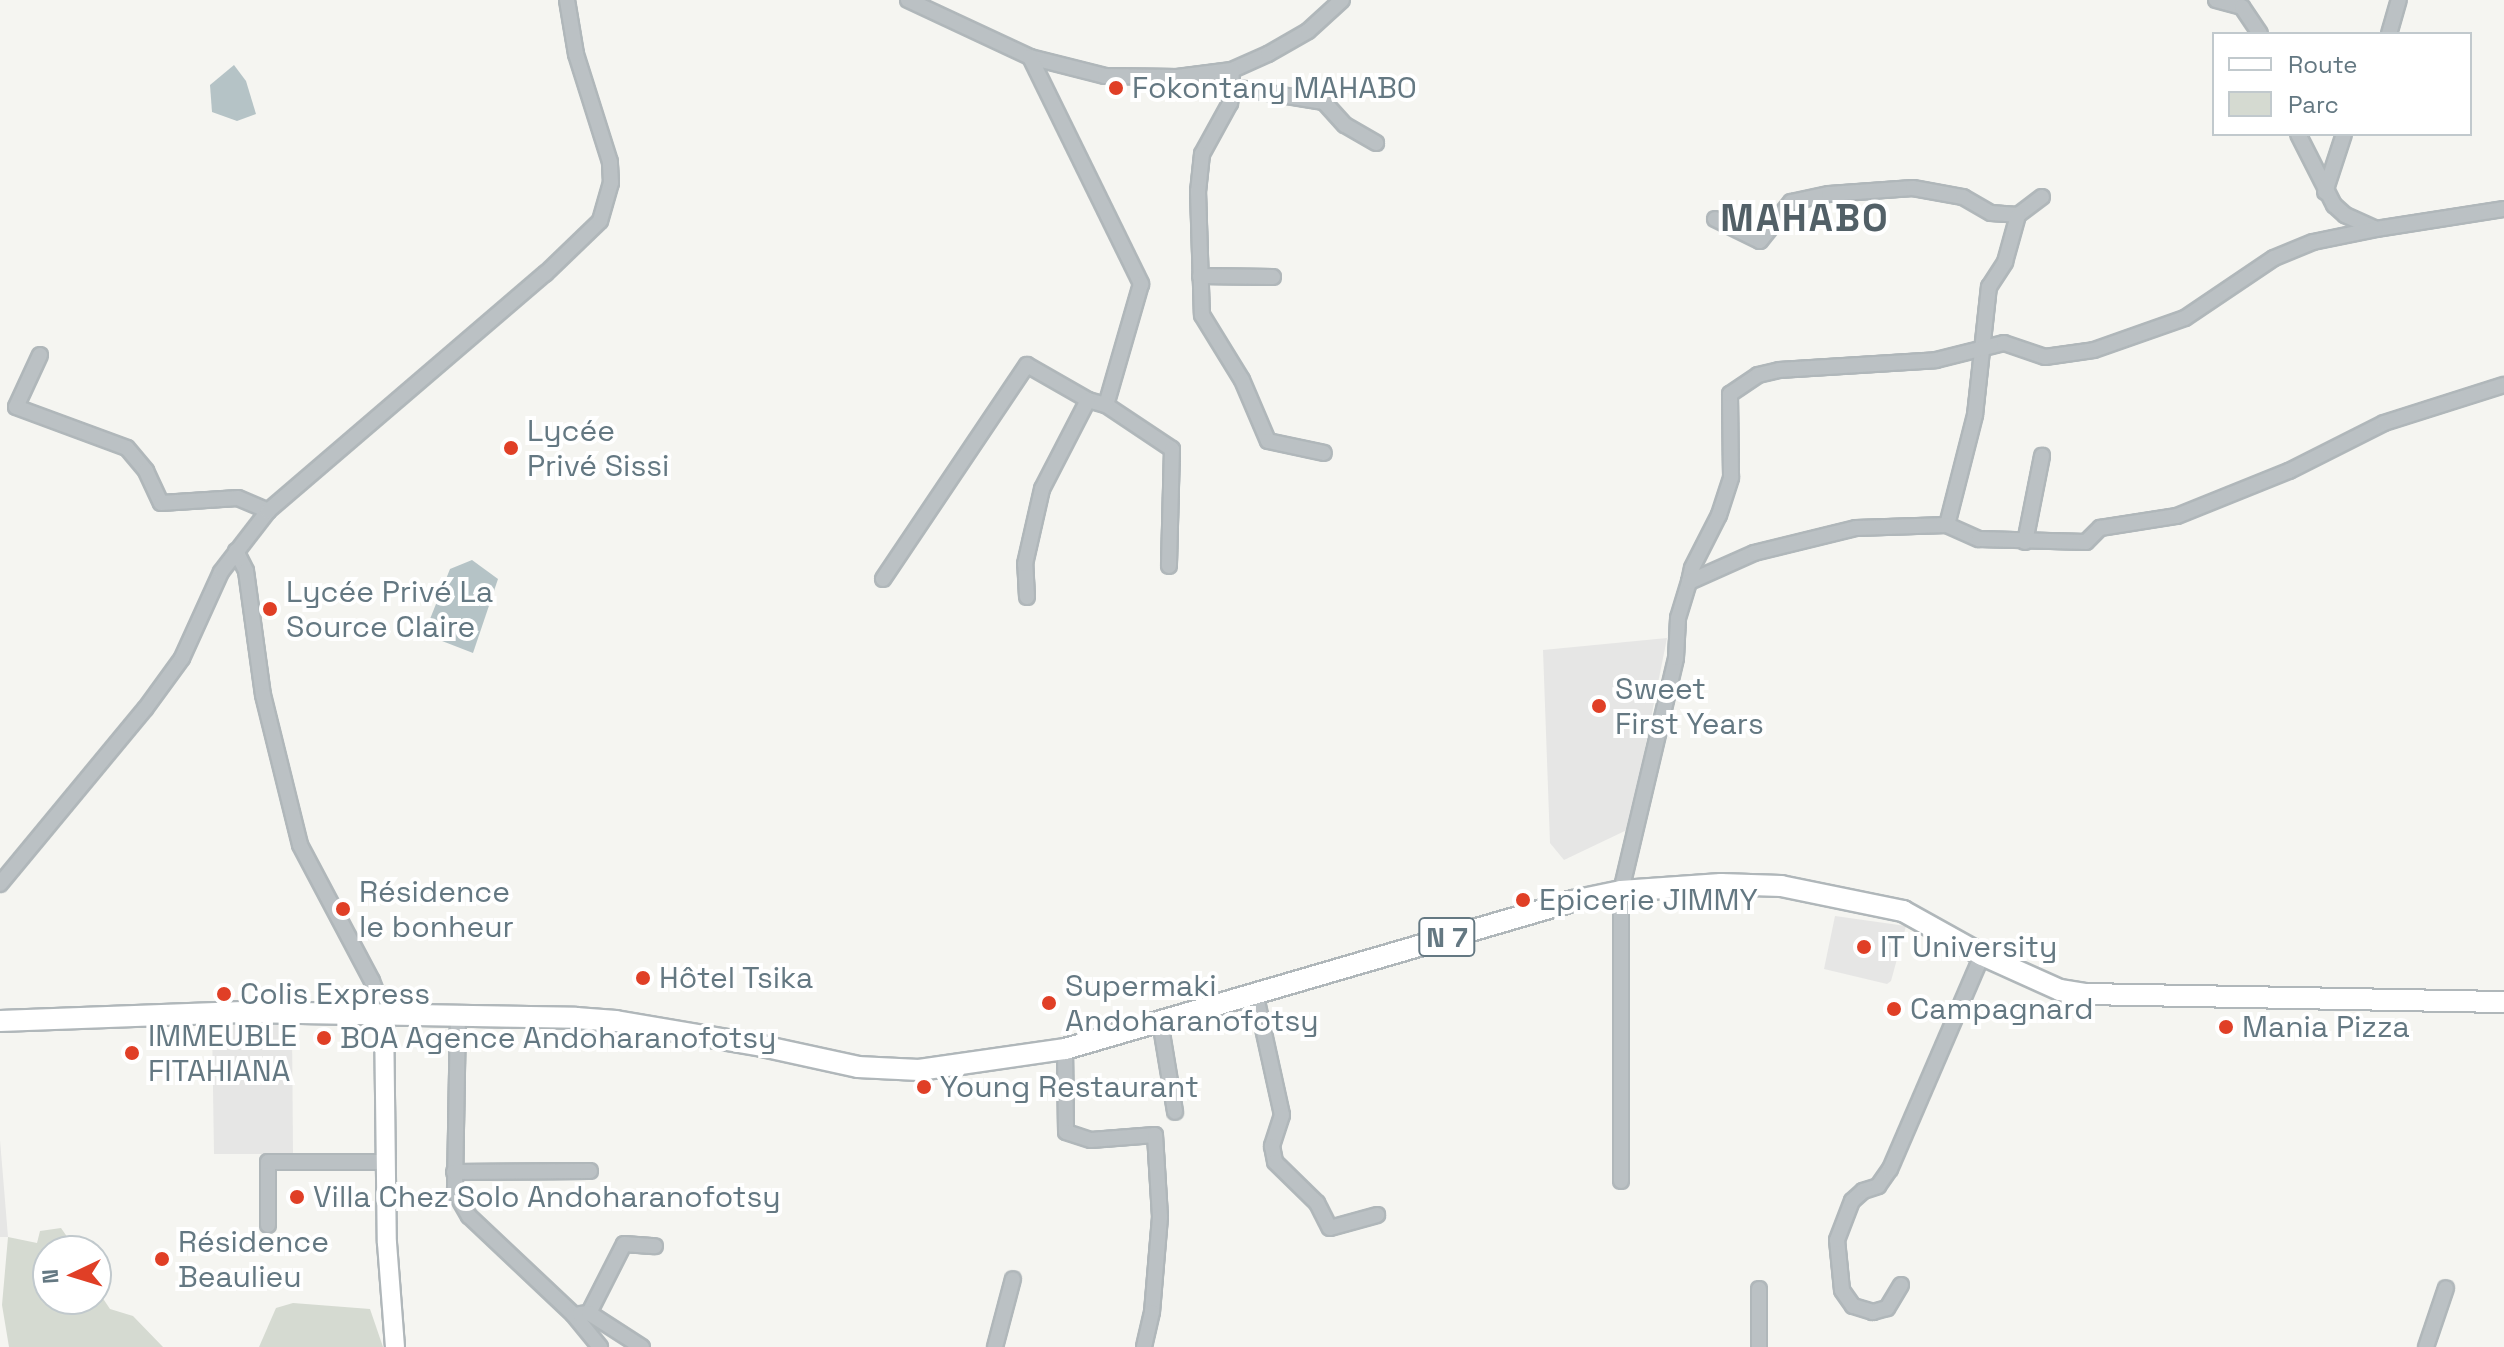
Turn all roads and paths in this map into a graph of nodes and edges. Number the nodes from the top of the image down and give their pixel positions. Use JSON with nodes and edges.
{"nodes":[{"id":1,"x":567,"y":0,"type":"edge"},
{"id":2,"x":908,"y":0,"type":"edge"},
{"id":3,"x":1342,"y":0,"type":"edge"},
{"id":4,"x":2216,"y":0,"type":"edge"},
{"id":5,"x":2399,"y":0,"type":"edge"},
{"id":6,"x":2240,"y":3,"type":"edge"},
{"id":7,"x":2259,"y":32,"type":"edge"},
{"id":8,"x":2390,"y":32,"type":"edge"},
{"id":9,"x":1030,"y":57,"type":"junction"},
{"id":10,"x":1232,"y":70,"type":"junction"},
{"id":11,"x":1232,"y":87,"type":"junction"},
{"id":12,"x":2299,"y":136,"type":"edge"},
{"id":13,"x":2343,"y":136,"type":"edge"},
{"id":14,"x":1376,"y":143,"type":"dead end"},
{"id":15,"x":2325,"y":192,"type":"junction"},
{"id":16,"x":2042,"y":197,"type":"dead end"},
{"id":17,"x":2504,"y":209,"type":"edge"},
{"id":18,"x":2018,"y":215,"type":"junction"},
{"id":19,"x":1715,"y":219,"type":"dead end"},
{"id":20,"x":2376,"y":229,"type":"junction"},
{"id":21,"x":1200,"y":276,"type":"junction"},
{"id":22,"x":1273,"y":277,"type":"dead end"},
{"id":23,"x":1985,"y":348,"type":"junction"},
{"id":24,"x":40,"y":355,"type":"dead end"},
{"id":25,"x":2504,"y":385,"type":"edge"},
{"id":26,"x":1088,"y":400,"type":"junction"},
{"id":27,"x":1106,"y":405,"type":"junction"},
{"id":28,"x":1324,"y":453,"type":"dead end"},
{"id":29,"x":2042,"y":456,"type":"dead end"},
{"id":30,"x":268,"y":511,"type":"junction"},
{"id":31,"x":1947,"y":525,"type":"junction"},
{"id":32,"x":2025,"y":542,"type":"junction"},
{"id":33,"x":236,"y":551,"type":"junction"},
{"id":34,"x":1169,"y":566,"type":"dead end"},
{"id":35,"x":883,"y":579,"type":"dead end"},
{"id":36,"x":1689,"y":582,"type":"junction"},
{"id":37,"x":1027,"y":597,"type":"dead end"},
{"id":38,"x":0,"y":884,"type":"edge"},
{"id":39,"x":1621,"y":891,"type":"junction"},
{"id":40,"x":1982,"y":955,"type":"junction"},
{"id":41,"x":1255,"y":992,"type":"junction"},
{"id":42,"x":2504,"y":1002,"type":"edge"},
{"id":43,"x":384,"y":1013,"type":"junction"},
{"id":44,"x":458,"y":1015,"type":"junction"},
{"id":45,"x":0,"y":1021,"type":"edge"},
{"id":46,"x":1160,"y":1021,"type":"junction"},
{"id":47,"x":1065,"y":1049,"type":"junction"},
{"id":48,"x":1175,"y":1112,"type":"dead end"},
{"id":49,"x":387,"y":1162,"type":"junction"},
{"id":50,"x":590,"y":1171,"type":"dead end"},
{"id":51,"x":454,"y":1172,"type":"junction"},
{"id":52,"x":1621,"y":1181,"type":"dead end"},
{"id":53,"x":1377,"y":1215,"type":"dead end"},
{"id":54,"x":268,"y":1225,"type":"dead end"},
{"id":55,"x":655,"y":1246,"type":"dead end"},
{"id":56,"x":1013,"y":1279,"type":"dead end"},
{"id":57,"x":1901,"y":1285,"type":"dead end"},
{"id":58,"x":2446,"y":1288,"type":"dead end"},
{"id":59,"x":1759,"y":1289,"type":"dead end"},
{"id":60,"x":589,"y":1313,"type":"junction"},
{"id":61,"x":573,"y":1314,"type":"junction"},
{"id":62,"x":395,"y":1347,"type":"edge"},
{"id":63,"x":600,"y":1347,"type":"edge"},
{"id":64,"x":642,"y":1347,"type":"edge"},
{"id":65,"x":995,"y":1347,"type":"edge"},
{"id":66,"x":1144,"y":1347,"type":"edge"},
{"id":67,"x":1759,"y":1347,"type":"edge"},
{"id":68,"x":2426,"y":1347,"type":"edge"}],
"edges":[{"from":1,"to":30,"type":"street"},
{"from":2,"to":9,"type":"street"},
{"from":3,"to":10,"type":"street"},
{"from":4,"to":6,"type":"street"},
{"from":5,"to":8,"type":"street"},
{"from":6,"to":7,"type":"street"},
{"from":9,"to":10,"type":"street"},
{"from":9,"to":27,"type":"street"},
{"from":10,"to":11,"type":"street"},
{"from":11,"to":14,"type":"street"},
{"from":11,"to":21,"type":"street"},
{"from":12,"to":15,"type":"street"},
{"from":13,"to":15,"type":"street"},
{"from":15,"to":20,"type":"street"},
{"from":16,"to":18,"type":"street"},
{"from":17,"to":20,"type":"street"},
{"from":18,"to":19,"type":"street"},
{"from":18,"to":23,"type":"street"},
{"from":20,"to":23,"type":"street"},
{"from":21,"to":22,"type":"street"},
{"from":21,"to":28,"type":"street"},
{"from":23,"to":31,"type":"street"},
{"from":23,"to":36,"type":"street"},
{"from":24,"to":30,"type":"street"},
{"from":25,"to":32,"type":"street"},
{"from":26,"to":27,"type":"street"},
{"from":26,"to":35,"type":"street"},
{"from":26,"to":37,"type":"street"},
{"from":27,"to":34,"type":"street"},
{"from":29,"to":32,"type":"street"},
{"from":30,"to":33,"type":"street"},
{"from":31,"to":32,"type":"street"},
{"from":31,"to":36,"type":"street"},
{"from":33,"to":38,"type":"street"},
{"from":33,"to":43,"type":"street"},
{"from":36,"to":39,"type":"street"},
{"from":39,"to":40,"type":"main road","number":"N 7"},
{"from":39,"to":41,"type":"main road","number":"N 7"},
{"from":39,"to":52,"type":"street"},
{"from":40,"to":42,"type":"main road","number":"N 7"},
{"from":40,"to":57,"type":"street"},
{"from":41,"to":46,"type":"main road","number":"N 7"},
{"from":41,"to":53,"type":"street"},
{"from":43,"to":44,"type":"main road","number":"N 7"},
{"from":43,"to":45,"type":"main road","number":"N 7"},
{"from":43,"to":49,"type":"street"},
{"from":44,"to":47,"type":"main road","number":"N 7"},
{"from":44,"to":51,"type":"street"},
{"from":46,"to":47,"type":"main road","number":"N 7"},
{"from":46,"to":48,"type":"street"},
{"from":47,"to":66,"type":"street"},
{"from":49,"to":54,"type":"street"},
{"from":49,"to":62,"type":"street"},
{"from":50,"to":51,"type":"street"},
{"from":51,"to":61,"type":"street"},
{"from":55,"to":60,"type":"street"},
{"from":56,"to":65,"type":"street"},
{"from":58,"to":68,"type":"street"},
{"from":59,"to":67,"type":"street"},
{"from":60,"to":61,"type":"street"},
{"from":60,"to":64,"type":"street"},
{"from":61,"to":63,"type":"street"}]}
